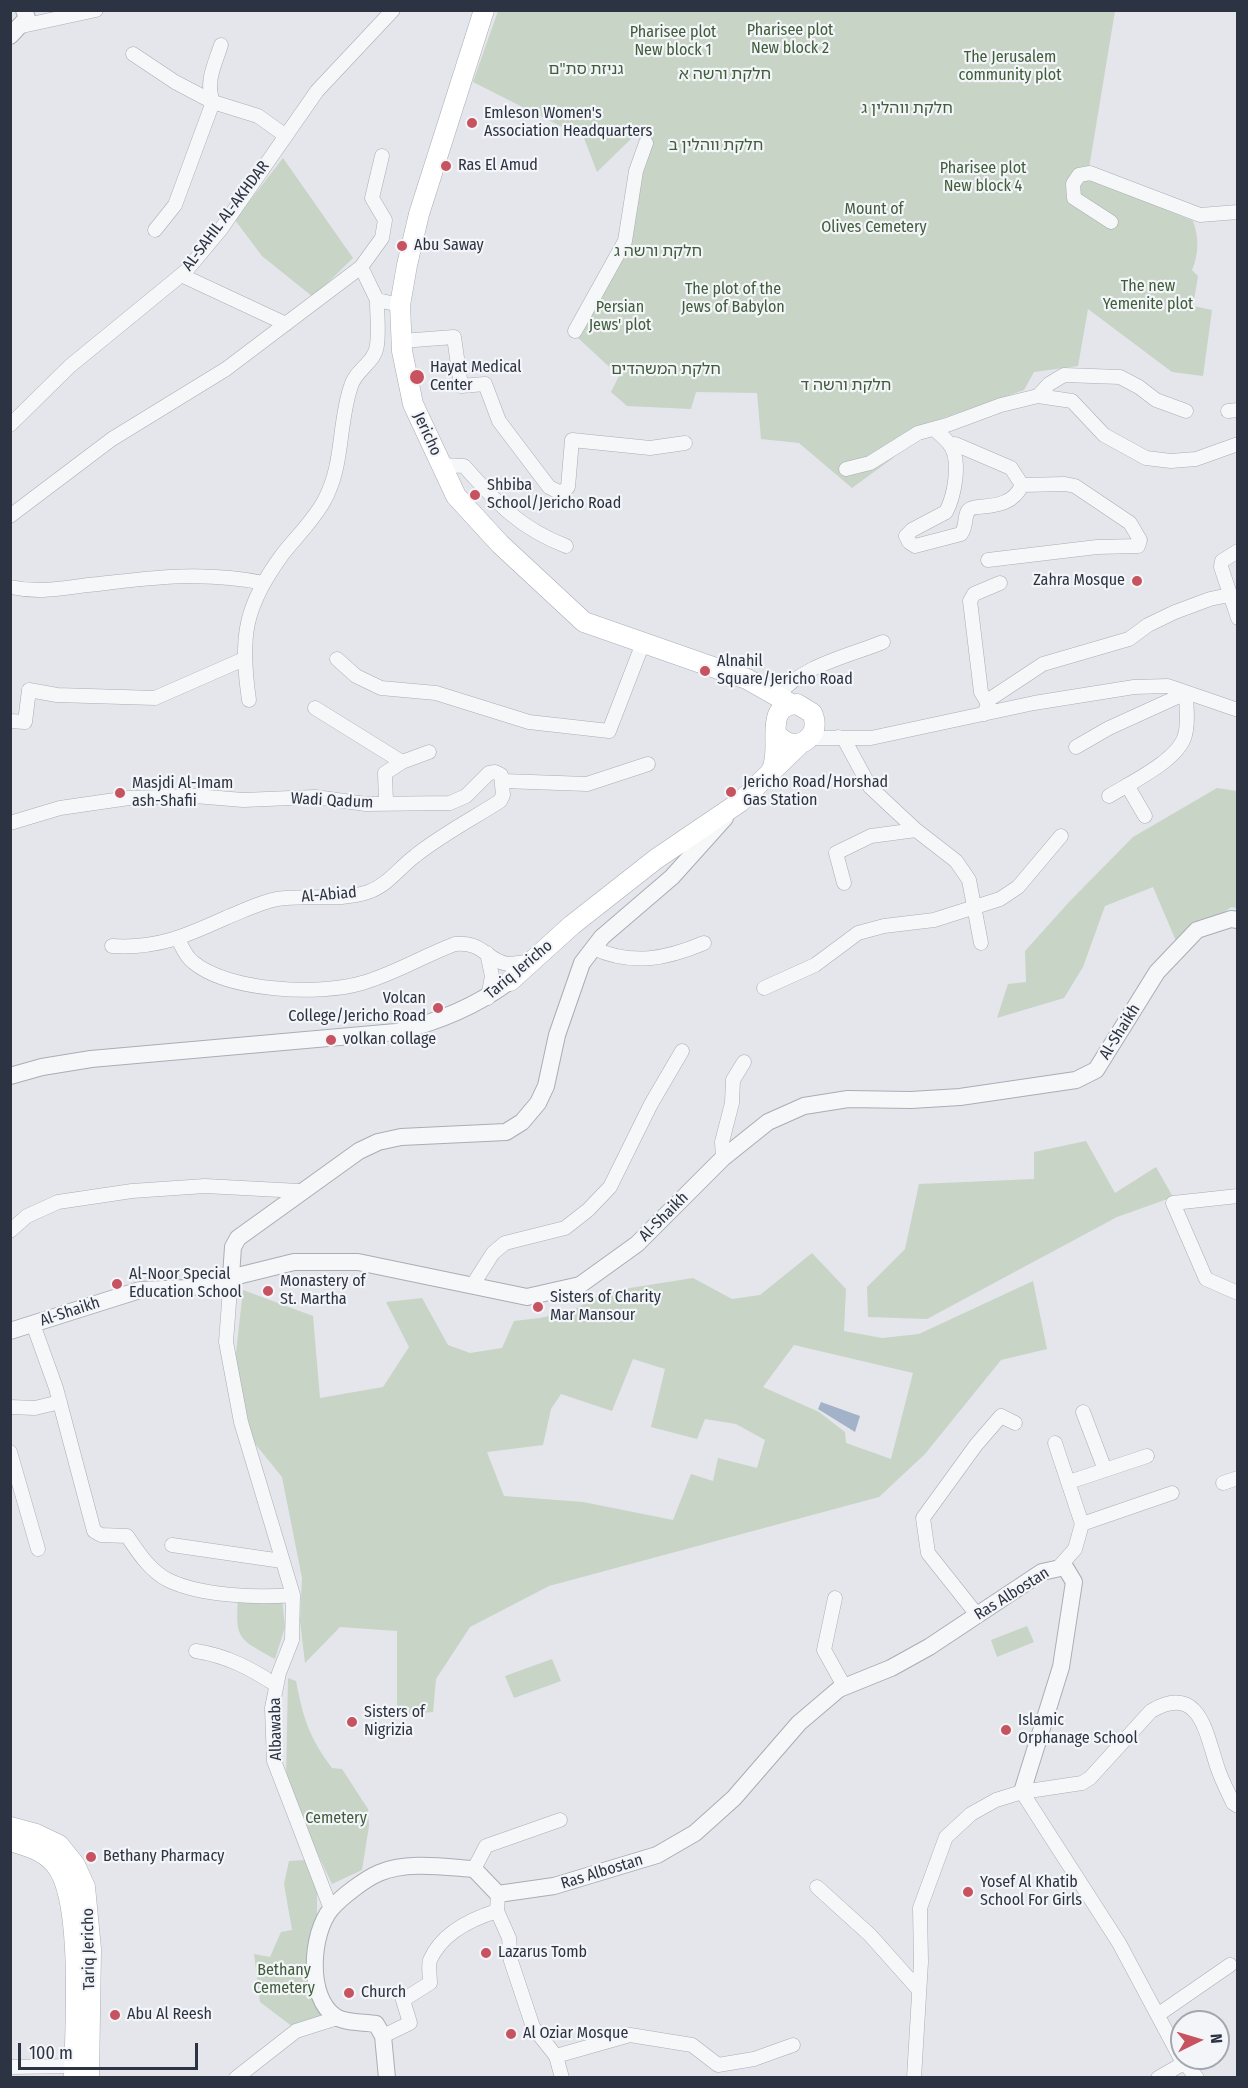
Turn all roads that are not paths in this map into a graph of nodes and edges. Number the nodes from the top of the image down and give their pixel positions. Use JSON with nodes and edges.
{"nodes":[{"id":1,"x":96,"y":10,"type":"edge"},
{"id":2,"x":393,"y":10,"type":"edge"},
{"id":3,"x":484,"y":10,"type":"edge"},
{"id":4,"x":19,"y":24,"type":"edge"},
{"id":5,"x":221,"y":45,"type":"dead end"},
{"id":6,"x":133,"y":54,"type":"dead end"},
{"id":7,"x":213,"y":102,"type":"junction"},
{"id":8,"x":286,"y":136,"type":"junction"},
{"id":9,"x":646,"y":143,"type":"dead end"},
{"id":10,"x":382,"y":156,"type":"dead end"},
{"id":11,"x":1238,"y":212,"type":"edge"},
{"id":12,"x":1111,"y":222,"type":"dead end"},
{"id":13,"x":155,"y":230,"type":"dead end"},
{"id":14,"x":361,"y":267,"type":"junction"},
{"id":15,"x":181,"y":275,"type":"junction"},
{"id":16,"x":377,"y":300,"type":"junction"},
{"id":17,"x":400,"y":305,"type":"junction"},
{"id":18,"x":286,"y":324,"type":"junction"},
{"id":19,"x":575,"y":331,"type":"dead end"},
{"id":20,"x":401,"y":341,"type":"junction"},
{"id":21,"x":1038,"y":396,"type":"junction"},
{"id":22,"x":1186,"y":411,"type":"dead end"},
{"id":23,"x":10,"y":425,"type":"edge"},
{"id":24,"x":934,"y":429,"type":"junction"},
{"id":25,"x":685,"y":443,"type":"dead end"},
{"id":26,"x":1238,"y":444,"type":"edge"},
{"id":27,"x":950,"y":445,"type":"junction"},
{"id":28,"x":441,"y":465,"type":"junction"},
{"id":29,"x":846,"y":469,"type":"dead end"},
{"id":30,"x":1022,"y":485,"type":"junction"},
{"id":31,"x":10,"y":516,"type":"edge"},
{"id":32,"x":566,"y":546,"type":"dead end"},
{"id":33,"x":1238,"y":551,"type":"edge"},
{"id":34,"x":988,"y":560,"type":"dead end"},
{"id":35,"x":264,"y":583,"type":"junction"},
{"id":36,"x":1000,"y":584,"type":"dead end"},
{"id":37,"x":10,"y":587,"type":"edge"},
{"id":38,"x":1229,"y":595,"type":"junction"},
{"id":39,"x":1237,"y":616,"type":"edge"},
{"id":40,"x":883,"y":642,"type":"dead end"},
{"id":41,"x":643,"y":643,"type":"junction"},
{"id":42,"x":337,"y":659,"type":"dead end"},
{"id":43,"x":244,"y":660,"type":"junction"},
{"id":44,"x":731,"y":673,"type":"junction"},
{"id":45,"x":1186,"y":693,"type":"junction"},
{"id":46,"x":249,"y":700,"type":"dead end"},
{"id":47,"x":785,"y":700,"type":"junction"},
{"id":48,"x":315,"y":708,"type":"dead end"},
{"id":49,"x":985,"y":708,"type":"junction"},
{"id":50,"x":1238,"y":710,"type":"edge"},
{"id":51,"x":10,"y":720,"type":"edge"},
{"id":52,"x":776,"y":726,"type":"junction"},
{"id":53,"x":808,"y":734,"type":"junction"},
{"id":54,"x":844,"y":739,"type":"junction"},
{"id":55,"x":1076,"y":747,"type":"dead end"},
{"id":56,"x":429,"y":752,"type":"dead end"},
{"id":57,"x":402,"y":762,"type":"junction"},
{"id":58,"x":648,"y":764,"type":"dead end"},
{"id":59,"x":502,"y":778,"type":"junction"},
{"id":60,"x":767,"y":778,"type":"junction"},
{"id":61,"x":1127,"y":785,"type":"junction"},
{"id":62,"x":1109,"y":796,"type":"dead end"},
{"id":63,"x":740,"y":802,"type":"junction"},
{"id":64,"x":386,"y":803,"type":"junction"},
{"id":65,"x":1145,"y":816,"type":"dead end"},
{"id":66,"x":10,"y":823,"type":"edge"},
{"id":67,"x":916,"y":830,"type":"junction"},
{"id":68,"x":1061,"y":836,"type":"dead end"},
{"id":69,"x":844,"y":883,"type":"dead end"},
{"id":70,"x":976,"y":908,"type":"junction"},
{"id":71,"x":1238,"y":920,"type":"edge"},
{"id":72,"x":178,"y":939,"type":"junction"},
{"id":73,"x":704,"y":943,"type":"dead end"},
{"id":74,"x":981,"y":943,"type":"dead end"},
{"id":75,"x":112,"y":946,"type":"dead end"},
{"id":76,"x":593,"y":948,"type":"junction"},
{"id":77,"x":487,"y":953,"type":"junction"},
{"id":78,"x":532,"y":961,"type":"junction"},
{"id":79,"x":510,"y":981,"type":"joint"},
{"id":80,"x":764,"y":988,"type":"dead end"},
{"id":81,"x":488,"y":998,"type":"junction"},
{"id":82,"x":682,"y":1051,"type":"dead end"},
{"id":83,"x":744,"y":1062,"type":"dead end"},
{"id":84,"x":10,"y":1076,"type":"edge"},
{"id":85,"x":723,"y":1158,"type":"junction"},
{"id":86,"x":299,"y":1191,"type":"junction"},
{"id":87,"x":1238,"y":1196,"type":"edge"},
{"id":88,"x":10,"y":1231,"type":"edge"},
{"id":89,"x":231,"y":1276,"type":"junction"},
{"id":90,"x":472,"y":1286,"type":"junction"},
{"id":91,"x":1238,"y":1293,"type":"edge"},
{"id":92,"x":33,"y":1324,"type":"junction"},
{"id":93,"x":10,"y":1331,"type":"edge"},
{"id":94,"x":60,"y":1402,"type":"junction"},
{"id":95,"x":10,"y":1407,"type":"edge"},
{"id":96,"x":1083,"y":1412,"type":"dead end"},
{"id":97,"x":1015,"y":1423,"type":"dead end"},
{"id":98,"x":1055,"y":1443,"type":"dead end"},
{"id":99,"x":10,"y":1452,"type":"edge"},
{"id":100,"x":1147,"y":1456,"type":"dead end"},
{"id":101,"x":1105,"y":1470,"type":"junction"},
{"id":102,"x":1238,"y":1478,"type":"edge"},
{"id":103,"x":1069,"y":1482,"type":"junction"},
{"id":104,"x":1223,"y":1483,"type":"dead end"},
{"id":105,"x":1172,"y":1493,"type":"dead end"},
{"id":106,"x":1082,"y":1524,"type":"junction"},
{"id":107,"x":172,"y":1545,"type":"dead end"},
{"id":108,"x":38,"y":1549,"type":"dead end"},
{"id":109,"x":282,"y":1561,"type":"junction"},
{"id":110,"x":1059,"y":1567,"type":"junction"},
{"id":111,"x":293,"y":1595,"type":"junction"},
{"id":112,"x":835,"y":1598,"type":"dead end"},
{"id":113,"x":978,"y":1616,"type":"junction"},
{"id":114,"x":196,"y":1651,"type":"dead end"},
{"id":115,"x":276,"y":1685,"type":"junction"},
{"id":116,"x":844,"y":1686,"type":"junction"},
{"id":117,"x":1022,"y":1792,"type":"junction"},
{"id":118,"x":1238,"y":1806,"type":"edge"},
{"id":119,"x":560,"y":1820,"type":"dead end"},
{"id":120,"x":10,"y":1827,"type":"edge"},
{"id":121,"x":10,"y":1841,"type":"edge"},
{"id":122,"x":474,"y":1869,"type":"junction"},
{"id":123,"x":817,"y":1887,"type":"dead end"},
{"id":124,"x":497,"y":1902,"type":"junction"},
{"id":125,"x":331,"y":1909,"type":"junction"},
{"id":126,"x":1230,"y":1965,"type":"dead end"},
{"id":127,"x":919,"y":1990,"type":"junction"},
{"id":128,"x":1159,"y":2014,"type":"junction"},
{"id":129,"x":338,"y":2018,"type":"junction"},
{"id":130,"x":383,"y":2036,"type":"junction"},
{"id":131,"x":1170,"y":2036,"type":"edge"},
{"id":132,"x":793,"y":2045,"type":"dead end"},
{"id":133,"x":556,"y":2056,"type":"junction"},
{"id":134,"x":10,"y":2067,"type":"edge"},
{"id":135,"x":1172,"y":2070,"type":"edge"},
{"id":136,"x":721,"y":2071,"type":"edge"},
{"id":137,"x":79,"y":2074,"type":"edge"},
{"id":138,"x":236,"y":2078,"type":"edge"},
{"id":139,"x":387,"y":2078,"type":"edge"},
{"id":140,"x":562,"y":2078,"type":"edge"},
{"id":141,"x":914,"y":2078,"type":"edge"},
{"id":142,"x":1158,"y":2078,"type":"edge"}],
"edges":[{"from":1,"to":4,"type":"street"},
{"from":2,"to":8,"type":"street","name":"AL-SAHIL AL-AKHDAR"},
{"from":3,"to":17,"type":"main road","name":"Jericho"},
{"from":5,"to":7,"type":"street"},
{"from":6,"to":7,"type":"street"},
{"from":7,"to":8,"type":"street"},
{"from":7,"to":13,"type":"street"},
{"from":8,"to":15,"type":"street","name":"AL-SAHIL AL-AKHDAR"},
{"from":9,"to":19,"type":"street"},
{"from":10,"to":14,"type":"street"},
{"from":11,"to":12,"type":"street"},
{"from":14,"to":16,"type":"street"},
{"from":14,"to":18,"type":"street"},
{"from":15,"to":18,"type":"street"},
{"from":15,"to":23,"type":"street","name":"AL-SAHIL AL-AKHDAR"},
{"from":16,"to":17,"type":"street"},
{"from":16,"to":35,"type":"street"},
{"from":17,"to":20,"type":"main road","name":"Jericho"},
{"from":18,"to":31,"type":"street"},
{"from":20,"to":25,"type":"street"},
{"from":20,"to":28,"type":"main road","name":"Jericho"},
{"from":21,"to":22,"type":"street"},
{"from":21,"to":24,"type":"street"},
{"from":21,"to":26,"type":"street"},
{"from":24,"to":27,"type":"street"},
{"from":24,"to":29,"type":"street"},
{"from":27,"to":30,"type":"street"},
{"from":27,"to":30,"type":"street"},
{"from":28,"to":32,"type":"street"},
{"from":28,"to":41,"type":"main road","name":"Jericho"},
{"from":30,"to":34,"type":"street"},
{"from":33,"to":38,"type":"street"},
{"from":35,"to":37,"type":"street"},
{"from":35,"to":43,"type":"street"},
{"from":36,"to":49,"type":"street"},
{"from":38,"to":39,"type":"street"},
{"from":38,"to":49,"type":"street"},
{"from":40,"to":47,"type":"street"},
{"from":41,"to":42,"type":"street"},
{"from":41,"to":44,"type":"main road","name":"Jericho"},
{"from":43,"to":46,"type":"street"},
{"from":43,"to":51,"type":"street"},
{"from":44,"to":47,"type":"main road","name":"Jericho"},
{"from":44,"to":52,"type":"main road","name":"Jericho"},
{"from":45,"to":49,"type":"street"},
{"from":45,"to":50,"type":"street"},
{"from":45,"to":55,"type":"street"},
{"from":45,"to":61,"type":"street"},
{"from":47,"to":52,"type":"main road"},
{"from":47,"to":53,"type":"main road","name":"Jericho"},
{"from":48,"to":57,"type":"street"},
{"from":49,"to":54,"type":"street"},
{"from":52,"to":53,"type":"main road"},
{"from":52,"to":60,"type":"main road"},
{"from":53,"to":54,"type":"street"},
{"from":53,"to":60,"type":"main road"},
{"from":54,"to":67,"type":"street"},
{"from":56,"to":57,"type":"street"},
{"from":57,"to":64,"type":"street"},
{"from":58,"to":59,"type":"street"},
{"from":59,"to":64,"type":"street","name":"Wadi Qadum"},
{"from":59,"to":72,"type":"street","name":"Al-Abiad"},
{"from":60,"to":63,"type":"main road"},
{"from":61,"to":62,"type":"street"},
{"from":61,"to":65,"type":"street"},
{"from":63,"to":76,"type":"street"},
{"from":63,"to":78,"type":"main road","name":"Tariq Jericho"},
{"from":64,"to":66,"type":"street","name":"Wadi Qadum"},
{"from":67,"to":69,"type":"street"},
{"from":67,"to":70,"type":"street"},
{"from":68,"to":70,"type":"street"},
{"from":70,"to":74,"type":"street"},
{"from":70,"to":80,"type":"street"},
{"from":71,"to":85,"type":"street","name":"Al-Shaikh"},
{"from":72,"to":75,"type":"street","name":"Al-Abiad"},
{"from":72,"to":77,"type":"street"},
{"from":73,"to":76,"type":"street"},
{"from":76,"to":86,"type":"street"},
{"from":77,"to":78,"type":"street"},
{"from":77,"to":81,"type":"street"},
{"from":78,"to":79,"type":"main road","name":"Tariq Jericho"},
{"from":79,"to":81,"type":"street","name":"Tariq Jericho"},
{"from":81,"to":84,"type":"street","name":"Tariq Jericho"},
{"from":82,"to":90,"type":"street"},
{"from":83,"to":85,"type":"street"},
{"from":85,"to":90,"type":"street","name":"Al-Shaikh"},
{"from":86,"to":88,"type":"street"},
{"from":86,"to":89,"type":"street"},
{"from":87,"to":91,"type":"street"},
{"from":89,"to":90,"type":"street","name":"Al-Shaikh"},
{"from":89,"to":92,"type":"street","name":"Al-Shaikh"},
{"from":89,"to":109,"type":"street","name":"Albawaba"},
{"from":92,"to":93,"type":"street","name":"Al-Shaikh"},
{"from":92,"to":94,"type":"street"},
{"from":94,"to":95,"type":"street"},
{"from":94,"to":111,"type":"street"},
{"from":96,"to":101,"type":"street"},
{"from":97,"to":113,"type":"street"},
{"from":98,"to":103,"type":"street"},
{"from":99,"to":108,"type":"street"},
{"from":100,"to":101,"type":"street"},
{"from":101,"to":103,"type":"street"},
{"from":102,"to":104,"type":"street"},
{"from":103,"to":106,"type":"street"},
{"from":105,"to":106,"type":"street"},
{"from":106,"to":110,"type":"street"},
{"from":107,"to":109,"type":"street"},
{"from":109,"to":111,"type":"street","name":"Albawaba"},
{"from":110,"to":113,"type":"street","name":"Ras Albostan"},
{"from":110,"to":117,"type":"street","name":"Ras Albostan"},
{"from":111,"to":115,"type":"street","name":"Albawaba"},
{"from":112,"to":116,"type":"street"},
{"from":113,"to":116,"type":"street","name":"Ras Albostan"},
{"from":114,"to":115,"type":"street"},
{"from":115,"to":125,"type":"street","name":"Albawaba"},
{"from":116,"to":124,"type":"street","name":"Ras Albostan"},
{"from":117,"to":118,"type":"street"},
{"from":117,"to":127,"type":"street"},
{"from":117,"to":128,"type":"street"},
{"from":119,"to":122,"type":"street"},
{"from":120,"to":137,"type":"main road","name":"Tariq Jericho"},
{"from":121,"to":137,"type":"main road","name":"Tariq Jericho"},
{"from":122,"to":124,"type":"street"},
{"from":122,"to":125,"type":"street"},
{"from":123,"to":127,"type":"street"},
{"from":124,"to":130,"type":"street"},
{"from":124,"to":133,"type":"street"},
{"from":125,"to":129,"type":"street"},
{"from":126,"to":128,"type":"street"},
{"from":127,"to":141,"type":"street"},
{"from":128,"to":131,"type":"street"},
{"from":129,"to":130,"type":"street"},
{"from":129,"to":138,"type":"street"},
{"from":130,"to":139,"type":"street"},
{"from":132,"to":136,"type":"street"},
{"from":133,"to":136,"type":"street"},
{"from":133,"to":140,"type":"street"},
{"from":134,"to":137,"type":"street"},
{"from":135,"to":142,"type":"street"}]}
